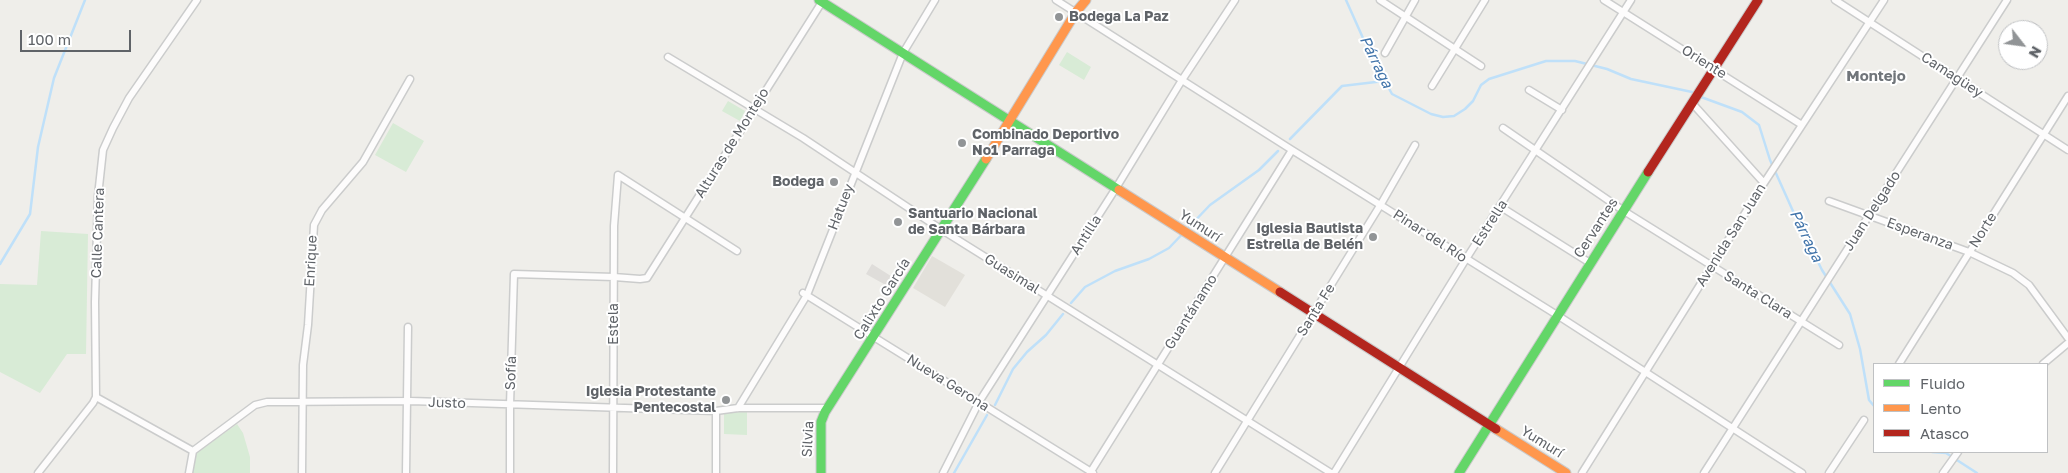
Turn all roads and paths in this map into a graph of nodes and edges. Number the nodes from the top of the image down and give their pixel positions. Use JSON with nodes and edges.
{"nodes":[{"id":1,"x":197,"y":0,"type":"edge"},
{"id":2,"x":935,"y":0,"type":"edge"},
{"id":3,"x":1056,"y":0,"type":"edge"},
{"id":4,"x":1086,"y":0,"type":"edge"},
{"id":5,"x":1235,"y":0,"type":"edge"},
{"id":6,"x":1380,"y":0,"type":"edge"},
{"id":7,"x":1415,"y":0,"type":"edge"},
{"id":8,"x":1486,"y":0,"type":"edge"},
{"id":9,"x":1604,"y":0,"type":"edge"},
{"id":10,"x":1631,"y":0,"type":"edge"},
{"id":11,"x":1758,"y":0,"type":"edge"},
{"id":12,"x":1835,"y":0,"type":"edge"},
{"id":13,"x":1884,"y":0,"type":"edge"},
{"id":14,"x":2007,"y":0,"type":"edge"},
{"id":15,"x":821,"y":1,"type":"edge"},
{"id":16,"x":1076,"y":12,"type":"junction"},
{"id":17,"x":1623,"y":12,"type":"junction"},
{"id":18,"x":1405,"y":16,"type":"junction"},
{"id":19,"x":1869,"y":22,"type":"junction"},
{"id":20,"x":1454,"y":48,"type":"junction"},
{"id":21,"x":903,"y":53,"type":"junction"},
{"id":22,"x":1385,"y":53,"type":"dead end"},
{"id":23,"x":668,"y":57,"type":"dead end"},
{"id":24,"x":1481,"y":66,"type":"dead end"},
{"id":25,"x":1713,"y":68,"type":"junction"},
{"id":26,"x":410,"y":79,"type":"dead end"},
{"id":27,"x":1957,"y":79,"type":"junction"},
{"id":28,"x":1182,"y":80,"type":"junction"},
{"id":29,"x":1432,"y":86,"type":"dead end"},
{"id":30,"x":1529,"y":90,"type":"dead end"},
{"id":31,"x":2068,"y":96,"type":"edge"},
{"id":32,"x":1693,"y":101,"type":"junction"},
{"id":33,"x":752,"y":109,"type":"junction"},
{"id":34,"x":1562,"y":110,"type":"junction"},
{"id":35,"x":1008,"y":121,"type":"junction"},
{"id":36,"x":1802,"y":126,"type":"junction"},
{"id":37,"x":1503,"y":128,"type":"dead end"},
{"id":38,"x":2044,"y":134,"type":"junction"},
{"id":39,"x":1415,"y":145,"type":"dead end"},
{"id":40,"x":1292,"y":150,"type":"junction"},
{"id":41,"x":2068,"y":150,"type":"edge"},
{"id":42,"x":1536,"y":152,"type":"junction"},
{"id":43,"x":854,"y":173,"type":"junction"},
{"id":44,"x":1764,"y":183,"type":"junction"},
{"id":45,"x":1116,"y":188,"type":"junction"},
{"id":46,"x":1829,"y":201,"type":"dead end"},
{"id":47,"x":1381,"y":204,"type":"junction"},
{"id":48,"x":1501,"y":207,"type":"junction"},
{"id":49,"x":1624,"y":210,"type":"junction"},
{"id":50,"x":1869,"y":215,"type":"junction"},
{"id":51,"x":685,"y":218,"type":"junction"},
{"id":52,"x":942,"y":230,"type":"junction"},
{"id":53,"x":737,"y":251,"type":"dead end"},
{"id":54,"x":1969,"y":252,"type":"junction"},
{"id":55,"x":1225,"y":258,"type":"junction"},
{"id":56,"x":1466,"y":259,"type":"junction"},
{"id":57,"x":1590,"y":263,"type":"junction"},
{"id":58,"x":1711,"y":267,"type":"junction"},
{"id":59,"x":614,"y":277,"type":"junction"},
{"id":60,"x":805,"y":294,"type":"junction"},
{"id":61,"x":1047,"y":295,"type":"junction"},
{"id":62,"x":1314,"y":314,"type":"junction"},
{"id":63,"x":1557,"y":315,"type":"junction"},
{"id":64,"x":1801,"y":322,"type":"junction"},
{"id":65,"x":408,"y":327,"type":"dead end"},
{"id":66,"x":874,"y":336,"type":"junction"},
{"id":67,"x":2068,"y":338,"type":"edge"},
{"id":68,"x":2068,"y":344,"type":"edge"},
{"id":69,"x":1839,"y":345,"type":"dead end"},
{"id":70,"x":1901,"y":363,"type":"edge"},
{"id":71,"x":2044,"y":363,"type":"edge"},
{"id":72,"x":1158,"y":364,"type":"junction"},
{"id":73,"x":1399,"y":368,"type":"junction"},
{"id":74,"x":1645,"y":372,"type":"junction"},
{"id":75,"x":96,"y":396,"type":"junction"},
{"id":76,"x":302,"y":400,"type":"junction"},
{"id":77,"x":407,"y":401,"type":"junction"},
{"id":78,"x":979,"y":402,"type":"junction"},
{"id":79,"x":510,"y":405,"type":"junction"},
{"id":80,"x":614,"y":408,"type":"junction"},
{"id":81,"x":738,"y":408,"type":"junction"},
{"id":82,"x":827,"y":408,"type":"junction"},
{"id":83,"x":716,"y":411,"type":"junction"},
{"id":84,"x":1248,"y":420,"type":"junction"},
{"id":85,"x":1864,"y":420,"type":"dead end"},
{"id":86,"x":1489,"y":425,"type":"junction"},
{"id":87,"x":1733,"y":428,"type":"junction"},
{"id":88,"x":193,"y":451,"type":"junction"},
{"id":89,"x":1957,"y":453,"type":"edge"},
{"id":90,"x":1091,"y":472,"type":"edge"},
{"id":91,"x":38,"y":473,"type":"edge"},
{"id":92,"x":189,"y":473,"type":"edge"},
{"id":93,"x":302,"y":473,"type":"edge"},
{"id":94,"x":406,"y":473,"type":"edge"},
{"id":95,"x":510,"y":473,"type":"edge"},
{"id":96,"x":613,"y":473,"type":"edge"},
{"id":97,"x":716,"y":473,"type":"edge"},
{"id":98,"x":821,"y":473,"type":"edge"},
{"id":99,"x":943,"y":473,"type":"edge"},
{"id":100,"x":1215,"y":473,"type":"edge"},
{"id":101,"x":1333,"y":473,"type":"edge"},
{"id":102,"x":1459,"y":473,"type":"edge"},
{"id":103,"x":1566,"y":473,"type":"edge"},
{"id":104,"x":1582,"y":473,"type":"edge"},
{"id":105,"x":1704,"y":473,"type":"edge"},
{"id":106,"x":1802,"y":473,"type":"edge"},
{"id":107,"x":1829,"y":473,"type":"edge"},
{"id":108,"x":1943,"y":473,"type":"edge"}],
"edges":[{"from":1,"to":75,"type":"street","name":"Calle Cantera"},
{"from":2,"to":21,"type":"street","name":"Hatuey"},
{"from":3,"to":16,"type":"street","name":"Pinar del Río"},
{"from":4,"to":16,"type":"street","name":"Calixto García"},
{"from":5,"to":28,"type":"street","name":"Antilla"},
{"from":6,"to":18,"type":"street"},
{"from":7,"to":18,"type":"street"},
{"from":8,"to":20,"type":"street"},
{"from":9,"to":17,"type":"street","name":"Oriente"},
{"from":10,"to":17,"type":"street","name":"Estrella"},
{"from":11,"to":25,"type":"street","name":"Cervantes"},
{"from":12,"to":19,"type":"street","name":"Camagüey"},
{"from":13,"to":19,"type":"street","name":"Avenida San Juan"},
{"from":14,"to":27,"type":"street","name":"Juan Delgado"},
{"from":15,"to":21,"type":"street","name":"Yumurí"},
{"from":15,"to":33,"type":"street","name":"Alturas de Montejo"},
{"from":16,"to":28,"type":"street","name":"Pinar del Río"},
{"from":16,"to":35,"type":"street","name":"Calixto García"},
{"from":17,"to":25,"type":"street","name":"Oriente"},
{"from":17,"to":34,"type":"street","name":"Estrella"},
{"from":18,"to":20,"type":"street"},
{"from":18,"to":22,"type":"street"},
{"from":19,"to":27,"type":"street","name":"Camagüey"},
{"from":19,"to":36,"type":"street","name":"Avenida San Juan"},
{"from":20,"to":24,"type":"street"},
{"from":20,"to":29,"type":"street"},
{"from":21,"to":35,"type":"street","name":"Yumurí"},
{"from":21,"to":43,"type":"street","name":"Hatuey"},
{"from":23,"to":33,"type":"street","name":"Guasimal"},
{"from":25,"to":32,"type":"street","name":"Cervantes"},
{"from":25,"to":36,"type":"street","name":"Oriente"},
{"from":26,"to":76,"type":"street","name":"Enrique"},
{"from":27,"to":38,"type":"street","name":"Camagüey"},
{"from":27,"to":50,"type":"street","name":"Juan Delgado"},
{"from":28,"to":40,"type":"street","name":"Pinar del Río"},
{"from":28,"to":45,"type":"street","name":"Antilla"},
{"from":30,"to":34,"type":"street"},
{"from":31,"to":38,"type":"street","name":"Norte"},
{"from":32,"to":44,"type":"street"},
{"from":32,"to":49,"type":"street","name":"Cervantes"},
{"from":33,"to":43,"type":"street","name":"Guasimal"},
{"from":33,"to":51,"type":"street","name":"Alturas de Montejo"},
{"from":34,"to":42,"type":"street","name":"Estrella"},
{"from":35,"to":45,"type":"street","name":"Yumurí"},
{"from":35,"to":52,"type":"street","name":"Calixto García"},
{"from":36,"to":44,"type":"street","name":"Avenida San Juan"},
{"from":37,"to":42,"type":"street","name":"Santa Clara"},
{"from":38,"to":41,"type":"street","name":"Camagüey"},
{"from":38,"to":54,"type":"street","name":"Norte"},
{"from":39,"to":47,"type":"street","name":"Santa Fe"},
{"from":40,"to":47,"type":"street","name":"Pinar del Río"},
{"from":40,"to":55,"type":"street","name":"Guantánamo"},
{"from":42,"to":48,"type":"street","name":"Estrella"},
{"from":42,"to":49,"type":"street","name":"Santa Clara"},
{"from":43,"to":52,"type":"street","name":"Guasimal"},
{"from":43,"to":60,"type":"street","name":"Hatuey"},
{"from":44,"to":58,"type":"street","name":"Avenida San Juan"},
{"from":45,"to":55,"type":"street","name":"Yumurí"},
{"from":45,"to":61,"type":"street","name":"Antilla"},
{"from":46,"to":50,"type":"street","name":"Esperanza"},
{"from":47,"to":56,"type":"street","name":"Pinar del Río"},
{"from":47,"to":62,"type":"street","name":"Santa Fe"},
{"from":48,"to":56,"type":"street","name":"Estrella"},
{"from":48,"to":57,"type":"street"},
{"from":49,"to":57,"type":"street","name":"Cervantes"},
{"from":49,"to":58,"type":"street","name":"Santa Clara"},
{"from":50,"to":54,"type":"street","name":"Esperanza"},
{"from":50,"to":64,"type":"street","name":"Juan Delgado"},
{"from":51,"to":53,"type":"street"},
{"from":51,"to":59,"type":"street","name":"Alturas de Montejo"},
{"from":51,"to":59,"type":"street","name":"Estela"},
{"from":52,"to":61,"type":"street","name":"Guasimal"},
{"from":52,"to":66,"type":"street","name":"Calixto García"},
{"from":54,"to":67,"type":"street","name":"Esperanza"},
{"from":54,"to":70,"type":"street","name":"Norte"},
{"from":55,"to":62,"type":"street","name":"Yumurí"},
{"from":55,"to":72,"type":"street","name":"Guantánamo"},
{"from":56,"to":63,"type":"street","name":"Pinar del Río"},
{"from":56,"to":73,"type":"street","name":"Estrella"},
{"from":57,"to":63,"type":"street","name":"Cervantes"},
{"from":58,"to":64,"type":"street","name":"Santa Clara"},
{"from":58,"to":74,"type":"street","name":"Avenida San Juan"},
{"from":59,"to":79,"type":"street","name":"Sofía"},
{"from":59,"to":80,"type":"street","name":"Estela"},
{"from":60,"to":66,"type":"street","name":"Nueva Gerona"},
{"from":60,"to":81,"type":"street","name":"Hatuey"},
{"from":61,"to":72,"type":"street","name":"Guasimal"},
{"from":61,"to":78,"type":"street","name":"Antilla"},
{"from":62,"to":73,"type":"street","name":"Yumurí"},
{"from":62,"to":84,"type":"street","name":"Santa Fe"},
{"from":63,"to":74,"type":"street","name":"Pinar del Río"},
{"from":63,"to":86,"type":"street","name":"Cervantes"},
{"from":64,"to":69,"type":"street","name":"Santa Clara"},
{"from":64,"to":87,"type":"street","name":"Juan Delgado"},
{"from":65,"to":77,"type":"street"},
{"from":66,"to":78,"type":"street","name":"Nueva Gerona"},
{"from":66,"to":82,"type":"street","name":"Calixto García"},
{"from":68,"to":71,"type":"street"},
{"from":72,"to":84,"type":"street","name":"Guasimal"},
{"from":72,"to":90,"type":"street","name":"Guantánamo"},
{"from":73,"to":86,"type":"street","name":"Yumurí"},
{"from":73,"to":101,"type":"street","name":"Estrella"},
{"from":74,"to":87,"type":"street","name":"Pinar del Río"},
{"from":74,"to":104,"type":"street","name":"Avenida San Juan"},
{"from":75,"to":88,"type":"street"},
{"from":75,"to":91,"type":"street"},
{"from":76,"to":77,"type":"street","name":"Justo"},
{"from":76,"to":88,"type":"street","name":"Justo"},
{"from":76,"to":93,"type":"street","name":"Enrique"},
{"from":77,"to":79,"type":"street","name":"Justo"},
{"from":77,"to":94,"type":"street"},
{"from":78,"to":90,"type":"street","name":"Nueva Gerona"},
{"from":78,"to":99,"type":"street","name":"Antilla"},
{"from":79,"to":80,"type":"street","name":"Justo"},
{"from":79,"to":95,"type":"street","name":"Sofía"},
{"from":80,"to":83,"type":"street","name":"Justo"},
{"from":80,"to":96,"type":"street","name":"Estela"},
{"from":81,"to":82,"type":"street","name":"Justo"},
{"from":81,"to":83,"type":"street","name":"Justo"},
{"from":82,"to":98,"type":"street","name":"Silvia"},
{"from":83,"to":97,"type":"street"},
{"from":84,"to":100,"type":"street","name":"Santa Fe"},
{"from":84,"to":101,"type":"street","name":"Guasimal"},
{"from":85,"to":107,"type":"street"},
{"from":86,"to":102,"type":"street","name":"Cervantes"},
{"from":86,"to":103,"type":"street","name":"Yumurí"},
{"from":87,"to":105,"type":"street","name":"Juan Delgado"},
{"from":87,"to":106,"type":"street","name":"Pinar del Río"},
{"from":88,"to":92,"type":"street"},
{"from":89,"to":108,"type":"street"}]}
